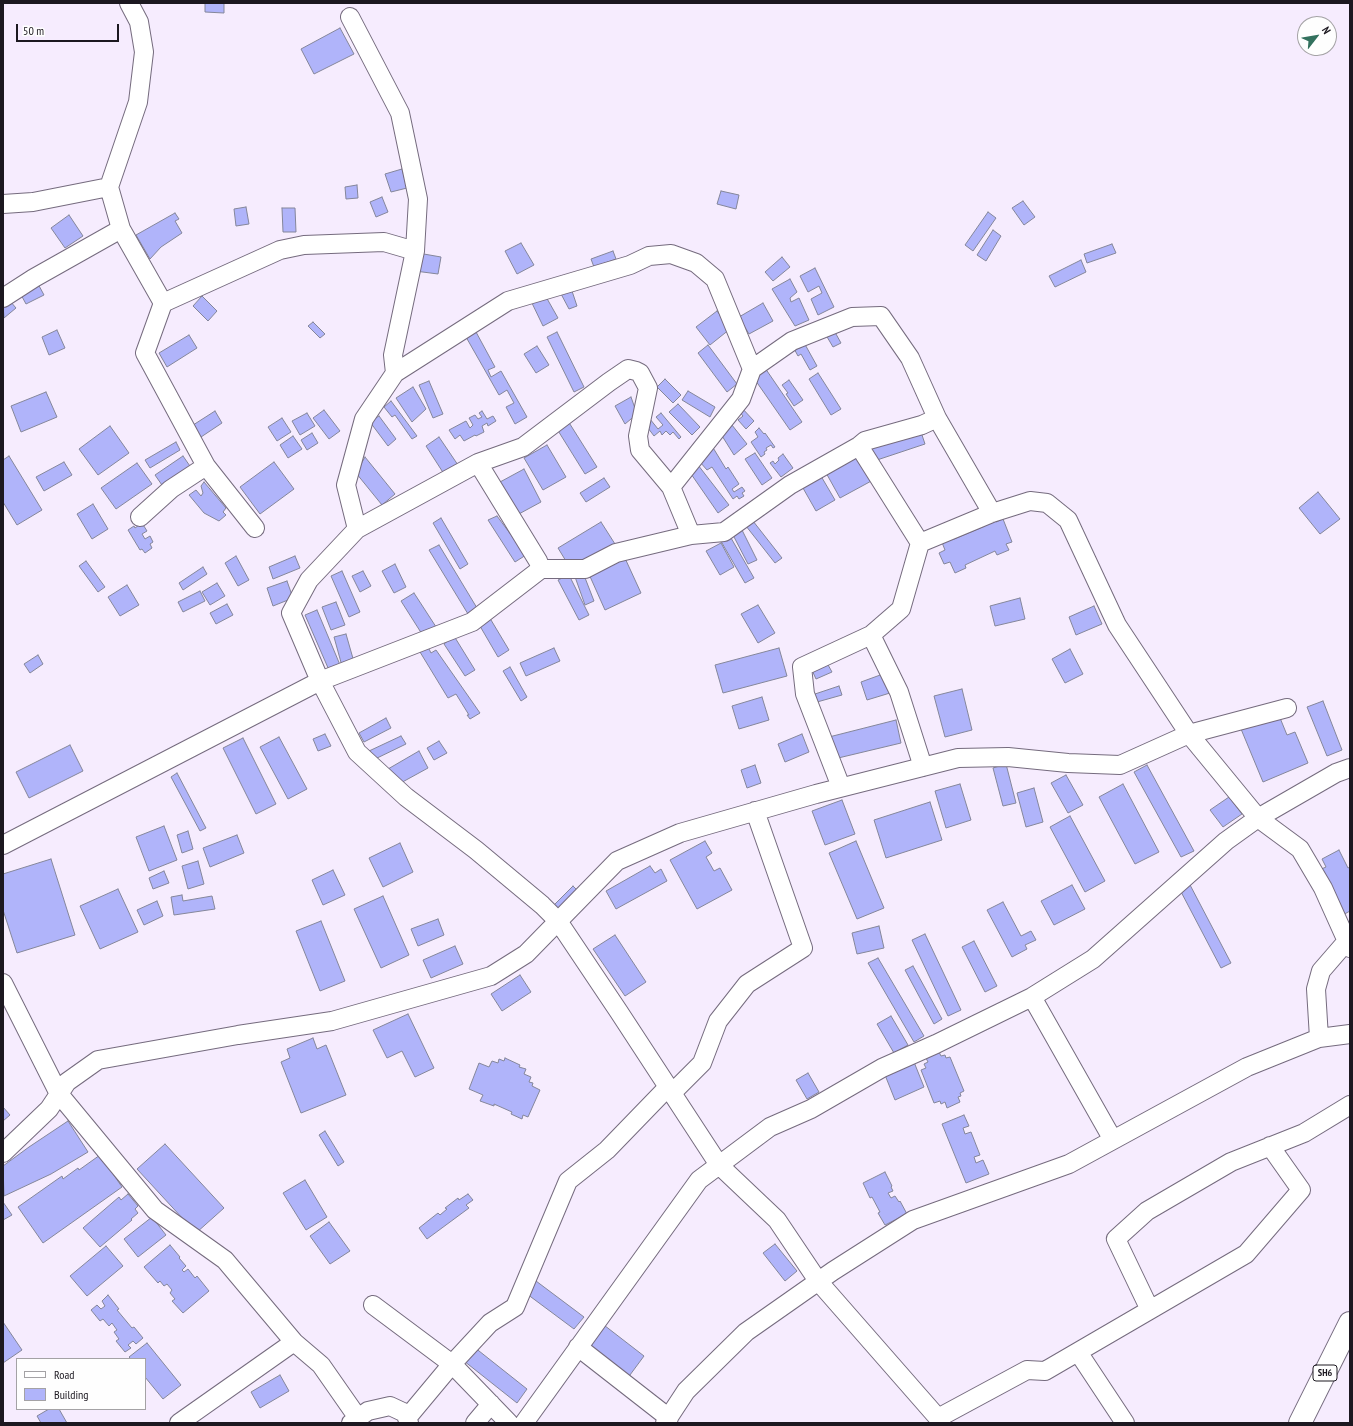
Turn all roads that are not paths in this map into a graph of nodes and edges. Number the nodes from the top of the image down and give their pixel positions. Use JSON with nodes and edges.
{"nodes":[{"id":1,"x":129,"y":3,"type":"edge"},
{"id":2,"x":350,"y":17,"type":"dead end"},
{"id":3,"x":109,"y":187,"type":"junction"},
{"id":4,"x":3,"y":204,"type":"edge"},
{"id":5,"x":121,"y":229,"type":"junction"},
{"id":6,"x":415,"y":251,"type":"junction"},
{"id":7,"x":3,"y":298,"type":"edge"},
{"id":8,"x":163,"y":303,"type":"junction"},
{"id":9,"x":752,"y":370,"type":"junction"},
{"id":10,"x":395,"y":373,"type":"junction"},
{"id":11,"x":937,"y":418,"type":"junction"},
{"id":12,"x":859,"y":446,"type":"junction"},
{"id":13,"x":478,"y":462,"type":"junction"},
{"id":14,"x":206,"y":466,"type":"junction"},
{"id":15,"x":671,"y":488,"type":"junction"},
{"id":16,"x":992,"y":513,"type":"junction"},
{"id":17,"x":140,"y":517,"type":"dead end"},
{"id":18,"x":255,"y":528,"type":"dead end"},
{"id":19,"x":357,"y":529,"type":"junction"},
{"id":20,"x":691,"y":535,"type":"junction"},
{"id":21,"x":920,"y":543,"type":"junction"},
{"id":22,"x":541,"y":569,"type":"junction"},
{"id":23,"x":871,"y":635,"type":"junction"},
{"id":24,"x":320,"y":681,"type":"junction"},
{"id":25,"x":1287,"y":708,"type":"dead end"},
{"id":26,"x":1189,"y":734,"type":"junction"},
{"id":27,"x":923,"y":767,"type":"junction"},
{"id":28,"x":1350,"y":768,"type":"edge"},
{"id":29,"x":841,"y":787,"type":"junction"},
{"id":30,"x":755,"y":811,"type":"junction"},
{"id":31,"x":1258,"y":818,"type":"junction"},
{"id":32,"x":3,"y":846,"type":"edge"},
{"id":33,"x":558,"y":921,"type":"junction"},
{"id":34,"x":1348,"y":945,"type":"edge"},
{"id":35,"x":3,"y":983,"type":"edge"},
{"id":36,"x":1032,"y":997,"type":"junction"},
{"id":37,"x":1350,"y":1034,"type":"edge"},
{"id":38,"x":1318,"y":1038,"type":"junction"},
{"id":39,"x":670,"y":1090,"type":"junction"},
{"id":40,"x":59,"y":1094,"type":"junction"},
{"id":41,"x":1350,"y":1105,"type":"edge"},
{"id":42,"x":1113,"y":1140,"type":"junction"},
{"id":43,"x":1270,"y":1146,"type":"junction"},
{"id":44,"x":3,"y":1154,"type":"edge"},
{"id":45,"x":718,"y":1165,"type":"junction"},
{"id":46,"x":818,"y":1281,"type":"junction"},
{"id":47,"x":373,"y":1305,"type":"dead end"},
{"id":48,"x":1150,"y":1310,"type":"junction"},
{"id":49,"x":1350,"y":1322,"type":"edge"},
{"id":50,"x":294,"y":1342,"type":"junction"},
{"id":51,"x":578,"y":1347,"type":"junction"},
{"id":52,"x":1078,"y":1352,"type":"junction"},
{"id":53,"x":452,"y":1364,"type":"junction"},
{"id":54,"x":490,"y":1404,"type":"junction"},
{"id":55,"x":355,"y":1420,"type":"edge"},
{"id":56,"x":667,"y":1420,"type":"edge"},
{"id":57,"x":408,"y":1421,"type":"edge"},
{"id":58,"x":939,"y":1421,"type":"edge"},
{"id":59,"x":180,"y":1423,"type":"edge"},
{"id":60,"x":475,"y":1423,"type":"edge"},
{"id":61,"x":509,"y":1423,"type":"edge"},
{"id":62,"x":524,"y":1423,"type":"edge"},
{"id":63,"x":1125,"y":1423,"type":"edge"},
{"id":64,"x":1300,"y":1423,"type":"edge"}],
"edges":[{"from":1,"to":3,"type":"street"},
{"from":2,"to":6,"type":"street"},
{"from":3,"to":4,"type":"street"},
{"from":3,"to":5,"type":"street"},
{"from":5,"to":7,"type":"street"},
{"from":5,"to":8,"type":"street"},
{"from":6,"to":8,"type":"street"},
{"from":6,"to":10,"type":"street"},
{"from":8,"to":14,"type":"street"},
{"from":9,"to":10,"type":"street"},
{"from":9,"to":11,"type":"street"},
{"from":9,"to":15,"type":"street"},
{"from":10,"to":19,"type":"street"},
{"from":11,"to":12,"type":"street"},
{"from":11,"to":16,"type":"street"},
{"from":12,"to":20,"type":"street"},
{"from":12,"to":21,"type":"street"},
{"from":13,"to":15,"type":"street"},
{"from":13,"to":19,"type":"street"},
{"from":13,"to":22,"type":"street"},
{"from":14,"to":17,"type":"street"},
{"from":14,"to":18,"type":"street"},
{"from":15,"to":20,"type":"street"},
{"from":16,"to":21,"type":"street"},
{"from":16,"to":26,"type":"street"},
{"from":19,"to":24,"type":"street"},
{"from":20,"to":22,"type":"street"},
{"from":21,"to":23,"type":"street"},
{"from":22,"to":24,"type":"street"},
{"from":23,"to":27,"type":"street"},
{"from":23,"to":29,"type":"street"},
{"from":24,"to":32,"type":"street"},
{"from":24,"to":33,"type":"street"},
{"from":25,"to":26,"type":"street"},
{"from":26,"to":27,"type":"street"},
{"from":26,"to":31,"type":"street"},
{"from":27,"to":29,"type":"street"},
{"from":28,"to":31,"type":"street"},
{"from":29,"to":30,"type":"street"},
{"from":30,"to":33,"type":"street"},
{"from":30,"to":39,"type":"street"},
{"from":31,"to":34,"type":"street"},
{"from":31,"to":36,"type":"street"},
{"from":33,"to":39,"type":"street"},
{"from":33,"to":40,"type":"street"},
{"from":34,"to":38,"type":"street"},
{"from":35,"to":40,"type":"street"},
{"from":36,"to":42,"type":"street"},
{"from":36,"to":45,"type":"street"},
{"from":37,"to":38,"type":"street"},
{"from":38,"to":42,"type":"street"},
{"from":39,"to":45,"type":"street"},
{"from":39,"to":53,"type":"street"},
{"from":40,"to":44,"type":"street"},
{"from":40,"to":50,"type":"street"},
{"from":41,"to":43,"type":"street"},
{"from":42,"to":46,"type":"street"},
{"from":43,"to":48,"type":"street"},
{"from":43,"to":48,"type":"street"},
{"from":45,"to":46,"type":"street"},
{"from":45,"to":51,"type":"street"},
{"from":46,"to":56,"type":"street"},
{"from":46,"to":58,"type":"street"},
{"from":47,"to":53,"type":"street"},
{"from":48,"to":52,"type":"street"},
{"from":49,"to":64,"type":"main road","number":"SH6"},
{"from":50,"to":55,"type":"street"},
{"from":50,"to":59,"type":"street"},
{"from":51,"to":56,"type":"street"},
{"from":51,"to":62,"type":"street"},
{"from":52,"to":58,"type":"street"},
{"from":52,"to":63,"type":"street"},
{"from":53,"to":54,"type":"street"},
{"from":53,"to":57,"type":"street"},
{"from":54,"to":60,"type":"street"},
{"from":54,"to":61,"type":"street"},
{"from":55,"to":57,"type":"street"}]}
